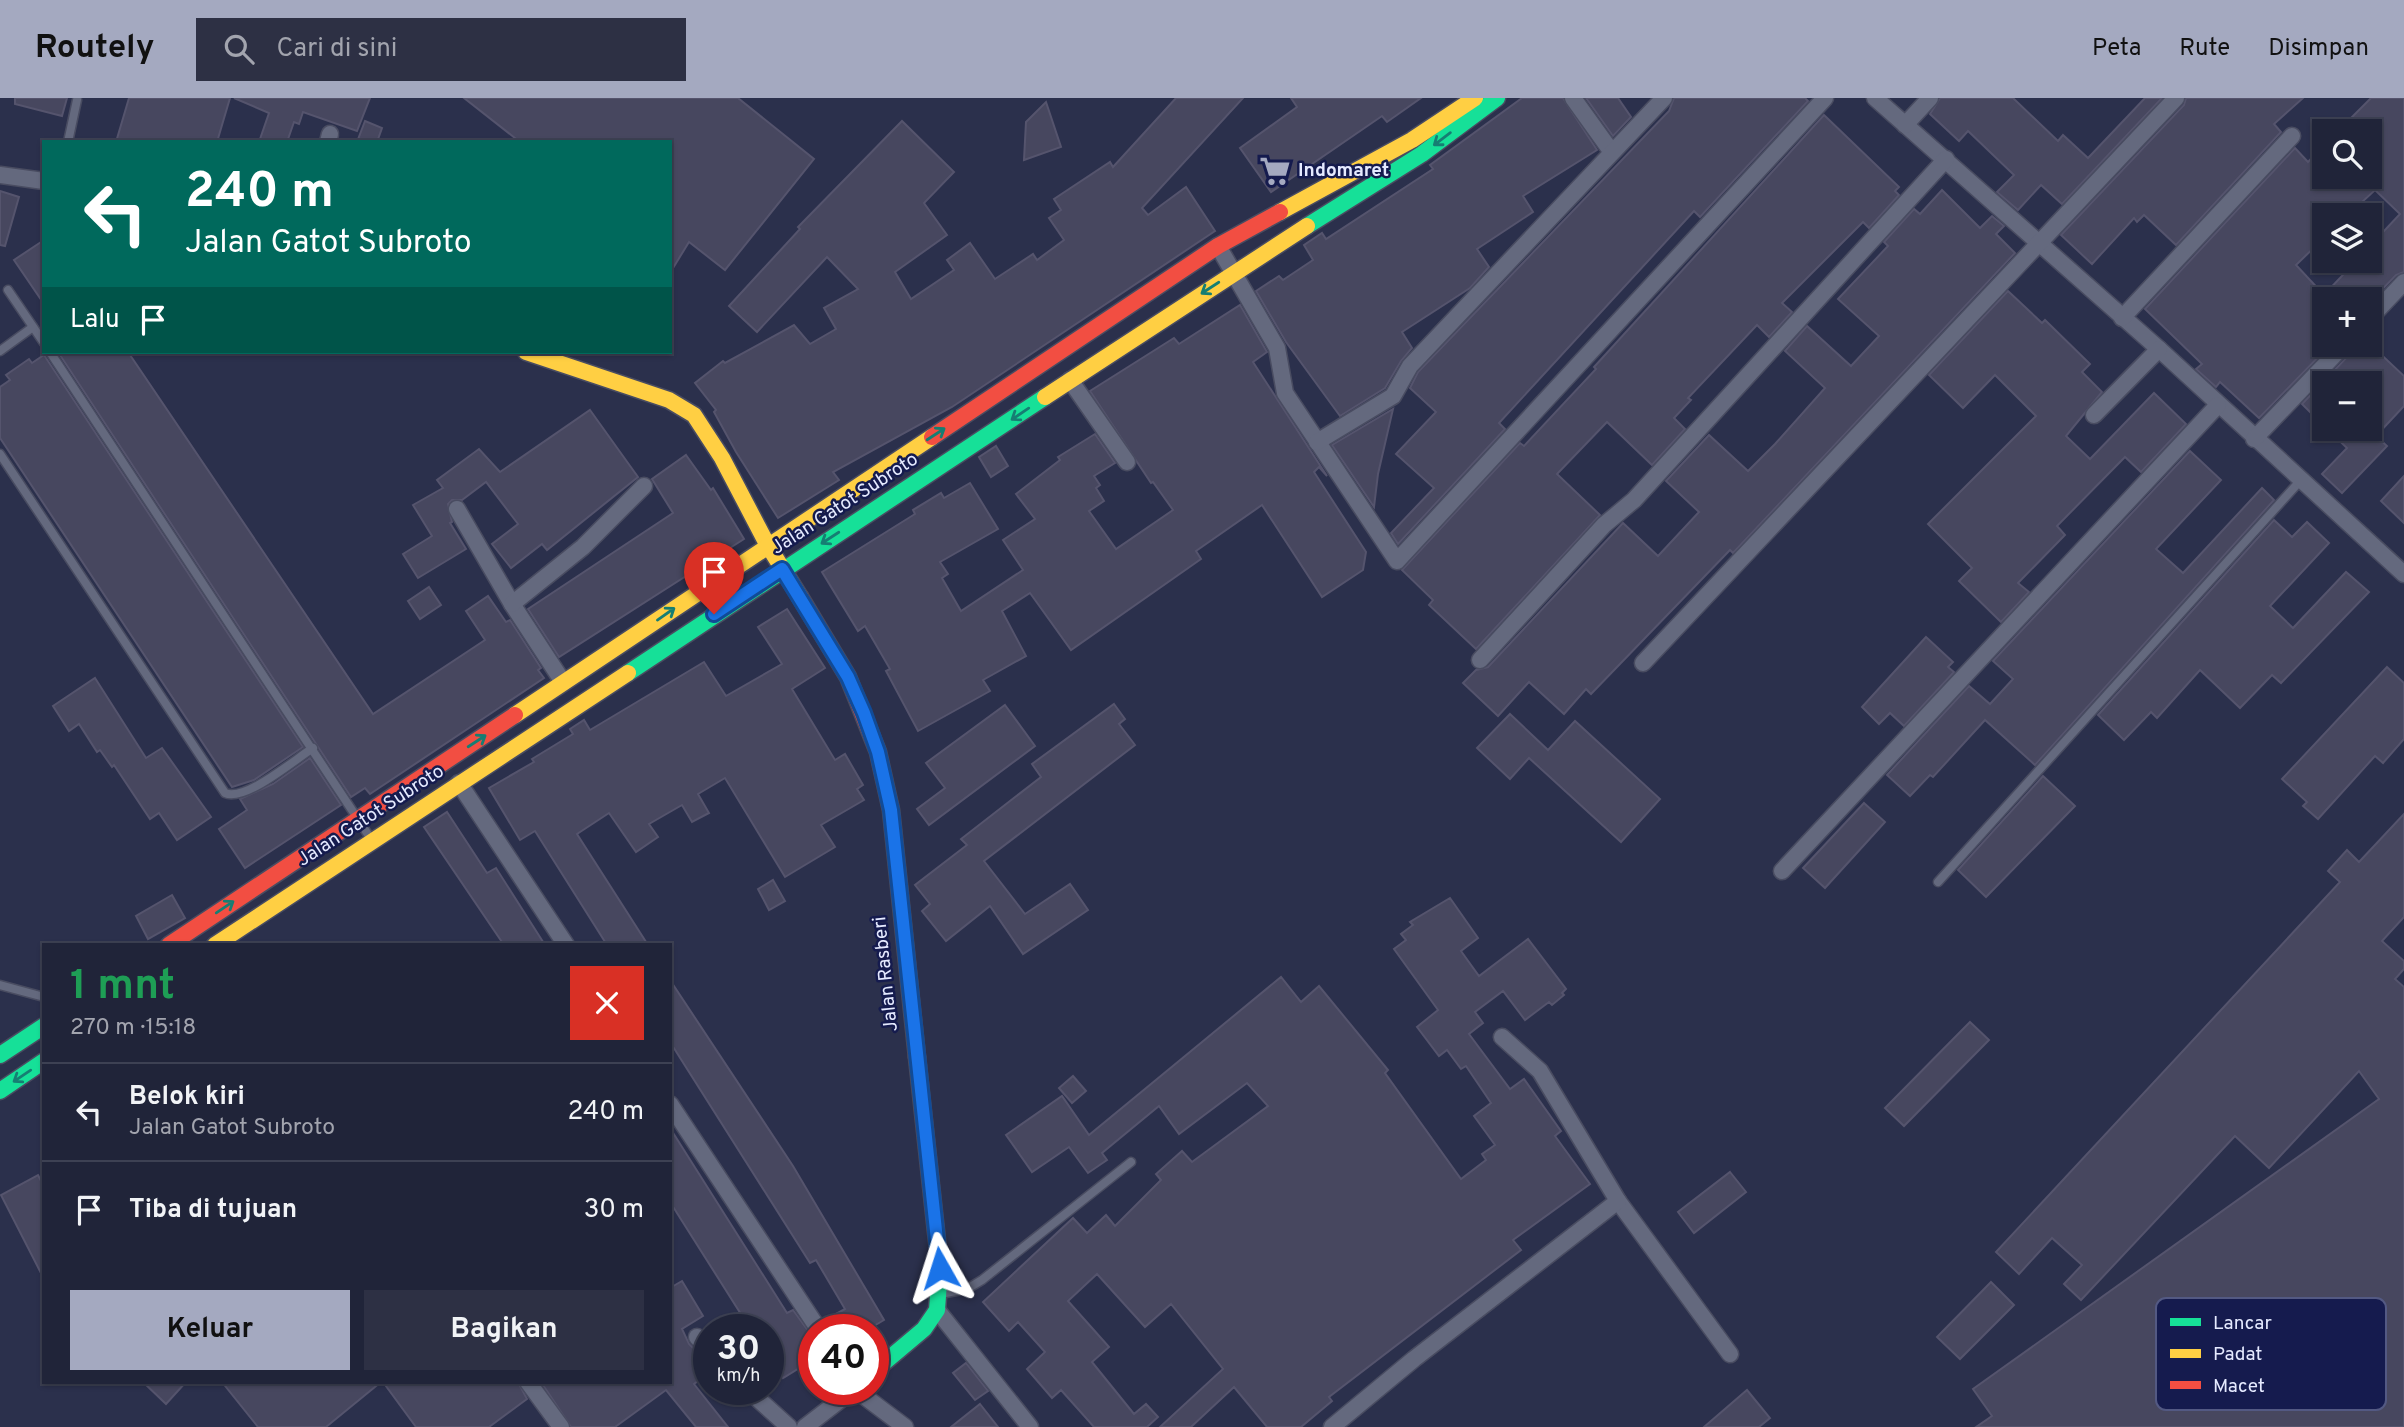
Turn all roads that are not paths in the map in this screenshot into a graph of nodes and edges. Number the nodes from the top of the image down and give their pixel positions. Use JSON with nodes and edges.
{"nodes":[{"id":1,"x":1475,"y":98,"type":"edge"},
{"id":2,"x":1497,"y":98,"type":"edge"},
{"id":3,"x":1573,"y":98,"type":"edge"},
{"id":4,"x":1664,"y":98,"type":"edge"},
{"id":5,"x":1825,"y":98,"type":"edge"},
{"id":6,"x":1875,"y":98,"type":"edge"},
{"id":7,"x":1930,"y":98,"type":"edge"},
{"id":8,"x":2176,"y":98,"type":"edge"},
{"id":9,"x":78,"y":100,"type":"dead end"},
{"id":10,"x":1905,"y":125,"type":"junction"},
{"id":11,"x":2292,"y":136,"type":"dead end"},
{"id":12,"x":68,"y":140,"type":"edge"},
{"id":13,"x":1412,"y":140,"type":"junction"},
{"id":14,"x":1611,"y":151,"type":"junction"},
{"id":15,"x":1422,"y":154,"type":"junction"},
{"id":16,"x":1946,"y":159,"type":"junction"},
{"id":17,"x":0,"y":175,"type":"edge"},
{"id":18,"x":42,"y":181,"type":"edge"},
{"id":19,"x":2037,"y":245,"type":"junction"},
{"id":20,"x":1218,"y":246,"type":"junction"},
{"id":21,"x":1233,"y":272,"type":"junction"},
{"id":22,"x":2404,"y":282,"type":"edge"},
{"id":23,"x":8,"y":290,"type":"dead end"},
{"id":24,"x":2382,"y":305,"type":"edge"},
{"id":25,"x":2122,"y":318,"type":"junction"},
{"id":26,"x":33,"y":327,"type":"junction"},
{"id":27,"x":42,"y":340,"type":"edge"},
{"id":28,"x":2159,"y":349,"type":"junction"},
{"id":29,"x":0,"y":351,"type":"edge"},
{"id":30,"x":51,"y":354,"type":"edge"},
{"id":31,"x":537,"y":354,"type":"edge"},
{"id":32,"x":2333,"y":357,"type":"edge"},
{"id":33,"x":1070,"y":380,"type":"junction"},
{"id":34,"x":2218,"y":405,"type":"junction"},
{"id":35,"x":2094,"y":415,"type":"dead end"},
{"id":36,"x":2254,"y":439,"type":"junction"},
{"id":37,"x":1317,"y":442,"type":"junction"},
{"id":38,"x":0,"y":454,"type":"edge"},
{"id":39,"x":1127,"y":462,"type":"dead end"},
{"id":40,"x":2300,"y":481,"type":"junction"},
{"id":41,"x":643,"y":486,"type":"dead end"},
{"id":42,"x":457,"y":509,"type":"dead end"},
{"id":43,"x":767,"y":544,"type":"junction"},
{"id":44,"x":782,"y":569,"type":"junction"},
{"id":45,"x":2404,"y":574,"type":"edge"},
{"id":46,"x":512,"y":604,"type":"junction"},
{"id":47,"x":1480,"y":660,"type":"dead end"},
{"id":48,"x":1643,"y":663,"type":"dead end"},
{"id":49,"x":563,"y":682,"type":"junction"},
{"id":50,"x":313,"y":748,"type":"junction"},
{"id":51,"x":459,"y":783,"type":"junction"},
{"id":52,"x":359,"y":816,"type":"junction"},
{"id":53,"x":371,"y":839,"type":"junction"},
{"id":54,"x":1782,"y":871,"type":"dead end"},
{"id":55,"x":1938,"y":882,"type":"dead end"},
{"id":56,"x":172,"y":943,"type":"edge"},
{"id":57,"x":218,"y":943,"type":"edge"},
{"id":58,"x":565,"y":943,"type":"edge"},
{"id":59,"x":0,"y":985,"type":"edge"},
{"id":60,"x":42,"y":996,"type":"edge"},
{"id":61,"x":42,"y":1027,"type":"edge"},
{"id":62,"x":1502,"y":1037,"type":"dead end"},
{"id":63,"x":0,"y":1055,"type":"edge"},
{"id":64,"x":42,"y":1062,"type":"edge"},
{"id":65,"x":0,"y":1091,"type":"edge"},
{"id":66,"x":672,"y":1107,"type":"edge"},
{"id":67,"x":1131,"y":1162,"type":"dead end"},
{"id":68,"x":1618,"y":1201,"type":"junction"},
{"id":69,"x":937,"y":1302,"type":"junction"},
{"id":70,"x":808,"y":1314,"type":"edge"},
{"id":71,"x":1730,"y":1354,"type":"dead end"},
{"id":72,"x":889,"y":1359,"type":"edge"},
{"id":73,"x":529,"y":1384,"type":"edge"},
{"id":74,"x":765,"y":1405,"type":"edge"},
{"id":75,"x":834,"y":1405,"type":"edge"},
{"id":76,"x":875,"y":1405,"type":"edge"},
{"id":77,"x":561,"y":1427,"type":"edge"},
{"id":78,"x":789,"y":1427,"type":"edge"},
{"id":79,"x":804,"y":1427,"type":"edge"},
{"id":80,"x":905,"y":1427,"type":"edge"},
{"id":81,"x":1030,"y":1427,"type":"edge"},
{"id":82,"x":1332,"y":1427,"type":"edge"}],
"edges":[{"from":1,"to":13,"type":"main road"},
{"from":2,"to":15,"type":"main road","name":"Jalan Gatot Subroto","one_way":true},
{"from":3,"to":14,"type":"street"},
{"from":4,"to":14,"type":"street"},
{"from":5,"to":37,"type":"street"},
{"from":6,"to":10,"type":"street"},
{"from":7,"to":10,"type":"street"},
{"from":8,"to":19,"type":"street"},
{"from":9,"to":12,"type":"lane"},
{"from":10,"to":16,"type":"street"},
{"from":11,"to":25,"type":"street"},
{"from":13,"to":15,"type":"main road"},
{"from":13,"to":20,"type":"main road"},
{"from":14,"to":37,"type":"street"},
{"from":15,"to":21,"type":"main road","name":"Jalan Gatot Subroto"},
{"from":16,"to":19,"type":"street"},
{"from":16,"to":47,"type":"street"},
{"from":17,"to":18,"type":"street"},
{"from":19,"to":25,"type":"street"},
{"from":19,"to":48,"type":"street"},
{"from":20,"to":21,"type":"street"},
{"from":43,"to":20,"type":"main road","one_way":true},
{"from":21,"to":33,"type":"main road","name":"Jalan Gatot Subroto","one_way":true},
{"from":21,"to":37,"type":"street"},
{"from":22,"to":24,"type":"street"},
{"from":23,"to":26,"type":"lane"},
{"from":25,"to":28,"type":"street"},
{"from":26,"to":27,"type":"lane"},
{"from":26,"to":29,"type":"lane"},
{"from":28,"to":34,"type":"street"},
{"from":28,"to":35,"type":"street"},
{"from":30,"to":50,"type":"lane"},
{"from":31,"to":43,"type":"main road","name":"Jalan Rasberi"},
{"from":32,"to":36,"type":"street"},
{"from":33,"to":39,"type":"street"},
{"from":33,"to":44,"type":"main road","name":"Jalan Gatot Subroto","one_way":true},
{"from":34,"to":36,"type":"street"},
{"from":34,"to":54,"type":"street"},
{"from":36,"to":40,"type":"street"},
{"from":38,"to":50,"type":"lane"},
{"from":40,"to":45,"type":"street"},
{"from":40,"to":55,"type":"lane"},
{"from":41,"to":46,"type":"street"},
{"from":42,"to":46,"type":"street"},
{"from":43,"to":44,"type":"main road","name":"Jalan Rasberi"},
{"from":49,"to":43,"type":"main road","one_way":true},
{"from":44,"to":51,"type":"main road","name":"Jalan Gatot Subroto"},
{"from":44,"to":69,"type":"main road","name":"Jalan Rasberi"},
{"from":46,"to":49,"type":"street"},
{"from":52,"to":49,"type":"main road","one_way":true},
{"from":50,"to":52,"type":"lane"},
{"from":51,"to":53,"type":"main road","name":"Jalan Gatot Subroto"},
{"from":51,"to":58,"type":"street"},
{"from":52,"to":53,"type":"lane"},
{"from":56,"to":52,"type":"main road","one_way":true},
{"from":53,"to":57,"type":"main road","name":"Jalan Gatot Subroto"},
{"from":59,"to":60,"type":"lane"},
{"from":61,"to":63,"type":"main road"},
{"from":62,"to":68,"type":"street"},
{"from":64,"to":65,"type":"main road","one_way":true},
{"from":66,"to":70,"type":"street"},
{"from":67,"to":69,"type":"lane"},
{"from":68,"to":71,"type":"street"},
{"from":68,"to":82,"type":"street"},
{"from":69,"to":72,"type":"main road"},
{"from":69,"to":81,"type":"street"},
{"from":73,"to":77,"type":"street"},
{"from":74,"to":78,"type":"street"},
{"from":75,"to":79,"type":"street"},
{"from":76,"to":80,"type":"street"}]}
